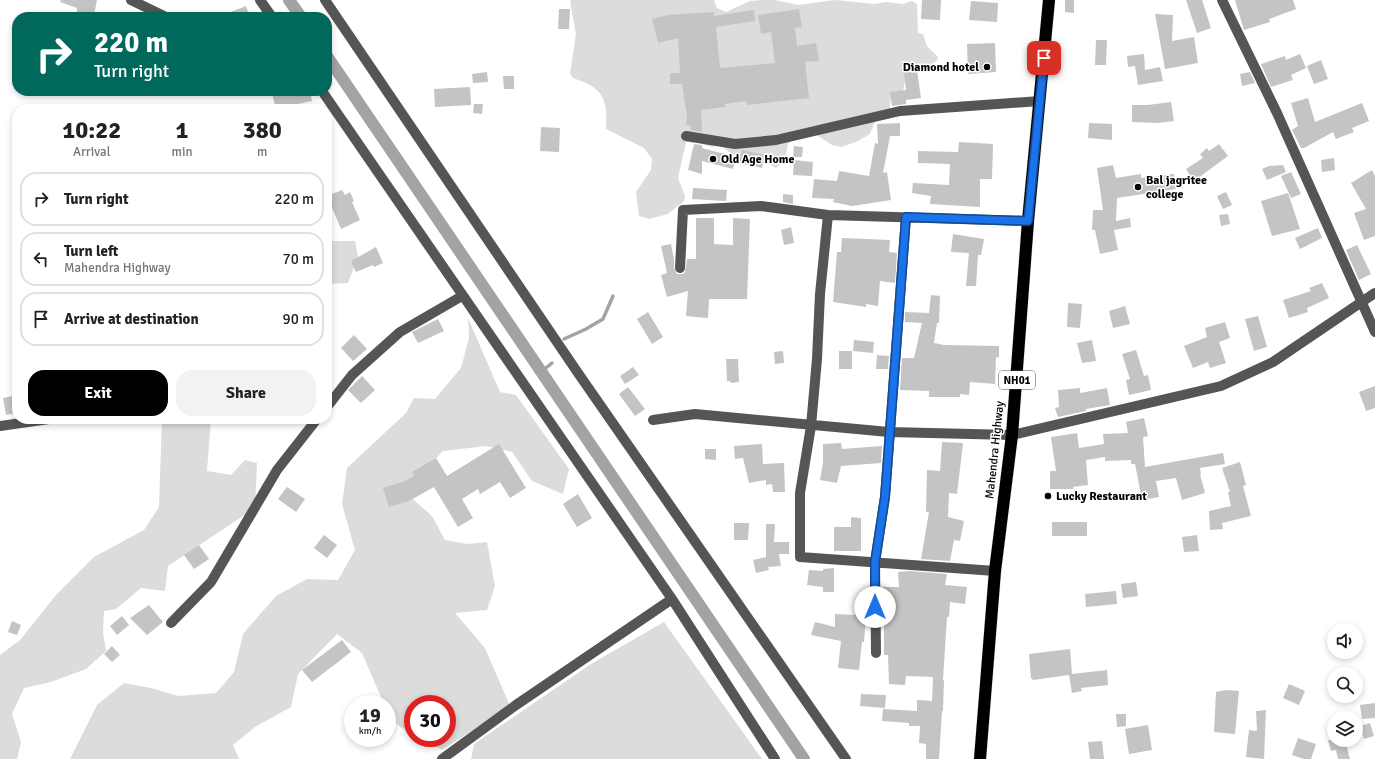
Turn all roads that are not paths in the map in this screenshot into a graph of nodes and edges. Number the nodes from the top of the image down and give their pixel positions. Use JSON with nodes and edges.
{"nodes":[{"id":1,"x":131,"y":0,"type":"edge"},
{"id":2,"x":260,"y":0,"type":"edge"},
{"id":3,"x":325,"y":0,"type":"edge"},
{"id":4,"x":1049,"y":0,"type":"edge"},
{"id":5,"x":1222,"y":0,"type":"edge"},
{"id":6,"x":156,"y":12,"type":"edge"},
{"id":7,"x":268,"y":12,"type":"edge"},
{"id":8,"x":1040,"y":101,"type":"junction"},
{"id":9,"x":332,"y":106,"type":"edge"},
{"id":10,"x":686,"y":136,"type":"dead end"},
{"id":11,"x":828,"y":214,"type":"junction"},
{"id":12,"x":906,"y":217,"type":"junction"},
{"id":13,"x":1028,"y":221,"type":"junction"},
{"id":14,"x":680,"y":268,"type":"dead end"},
{"id":15,"x":1375,"y":294,"type":"edge"},
{"id":16,"x":462,"y":296,"type":"junction"},
{"id":17,"x":1363,"y":301,"type":"junction"},
{"id":18,"x":1375,"y":332,"type":"edge"},
{"id":19,"x":332,"y":401,"type":"edge"},
{"id":20,"x":653,"y":420,"type":"dead end"},
{"id":21,"x":14,"y":424,"type":"edge"},
{"id":22,"x":313,"y":424,"type":"edge"},
{"id":23,"x":0,"y":426,"type":"edge"},
{"id":24,"x":811,"y":426,"type":"junction"},
{"id":25,"x":889,"y":432,"type":"junction"},
{"id":26,"x":1012,"y":435,"type":"junction"},
{"id":27,"x":875,"y":562,"type":"junction"},
{"id":28,"x":995,"y":571,"type":"junction"},
{"id":29,"x":672,"y":599,"type":"junction"},
{"id":30,"x":171,"y":623,"type":"dead end"},
{"id":31,"x":876,"y":653,"type":"dead end"},
{"id":32,"x":442,"y":759,"type":"edge"},
{"id":33,"x":775,"y":759,"type":"edge"},
{"id":34,"x":846,"y":759,"type":"edge"},
{"id":35,"x":980,"y":759,"type":"edge"}],
"edges":[{"from":1,"to":6,"type":"street"},
{"from":2,"to":7,"type":"street"},
{"from":3,"to":34,"type":"street"},
{"from":4,"to":8,"type":"highway","name":"Mahendra Highway","number":"NH01"},
{"from":5,"to":17,"type":"street"},
{"from":8,"to":10,"type":"street"},
{"from":8,"to":13,"type":"highway","name":"Mahendra Highway","number":"NH01"},
{"from":9,"to":16,"type":"street"},
{"from":11,"to":12,"type":"street"},
{"from":11,"to":14,"type":"street"},
{"from":11,"to":24,"type":"street"},
{"from":12,"to":13,"type":"street"},
{"from":12,"to":25,"type":"street"},
{"from":13,"to":26,"type":"highway","name":"Mahendra Highway","number":"NH01"},
{"from":15,"to":17,"type":"street"},
{"from":16,"to":19,"type":"street"},
{"from":16,"to":29,"type":"street"},
{"from":17,"to":18,"type":"street"},
{"from":17,"to":26,"type":"street"},
{"from":20,"to":24,"type":"street"},
{"from":21,"to":23,"type":"street"},
{"from":22,"to":30,"type":"street"},
{"from":24,"to":25,"type":"street"},
{"from":24,"to":27,"type":"street"},
{"from":25,"to":26,"type":"street"},
{"from":25,"to":27,"type":"street"},
{"from":26,"to":28,"type":"highway","name":"Mahendra Highway","number":"NH01"},
{"from":27,"to":28,"type":"street"},
{"from":27,"to":31,"type":"street"},
{"from":28,"to":35,"type":"highway","name":"Mahendra Highway","number":"NH01"},
{"from":29,"to":32,"type":"street"},
{"from":29,"to":33,"type":"street"}]}
